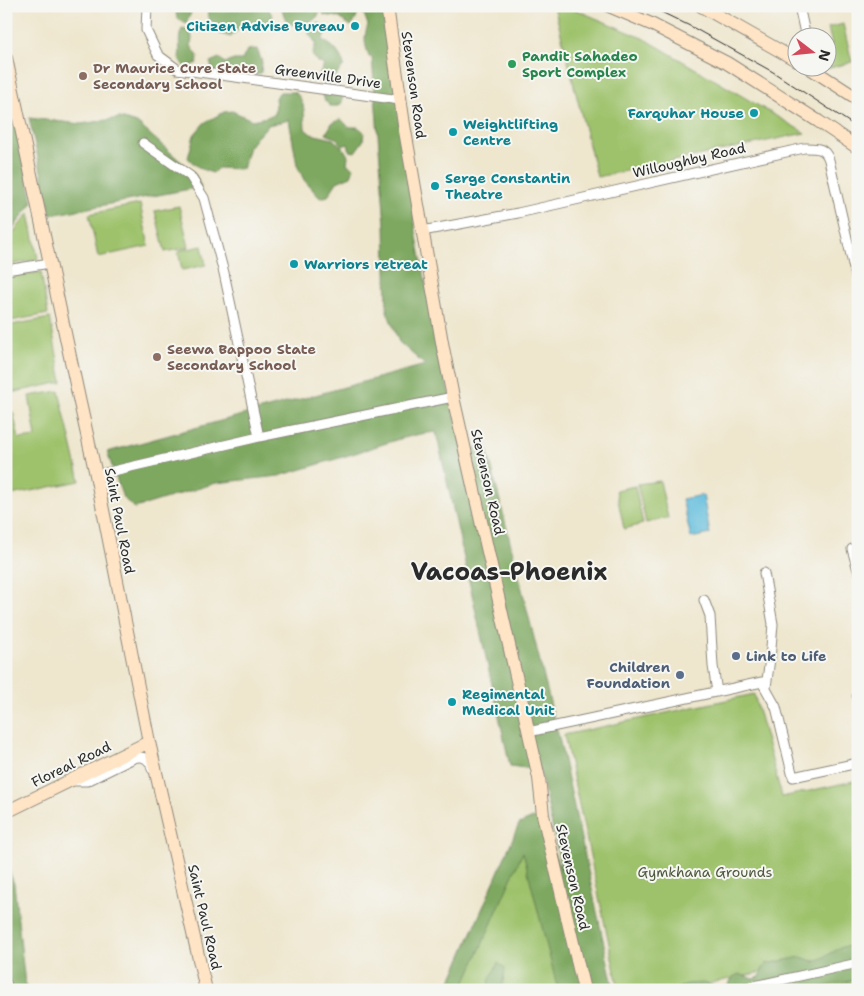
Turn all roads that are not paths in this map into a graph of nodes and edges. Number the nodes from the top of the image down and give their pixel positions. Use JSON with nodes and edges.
{"nodes":[{"id":1,"x":147,"y":6,"type":"edge"},
{"id":2,"x":387,"y":6,"type":"edge"},
{"id":3,"x":609,"y":6,"type":"edge"},
{"id":4,"x":702,"y":6,"type":"edge"},
{"id":5,"x":799,"y":6,"type":"edge"},
{"id":6,"x":804,"y":28,"type":"edge"},
{"id":7,"x":786,"y":54,"type":"edge"},
{"id":8,"x":7,"y":63,"type":"edge"},
{"id":9,"x":825,"y":78,"type":"edge"},
{"id":10,"x":858,"y":99,"type":"edge"},
{"id":11,"x":400,"y":100,"type":"junction"},
{"id":12,"x":143,"y":143,"type":"dead end"},
{"id":13,"x":858,"y":148,"type":"edge"},
{"id":14,"x":422,"y":232,"type":"junction"},
{"id":15,"x":50,"y":262,"type":"junction"},
{"id":16,"x":6,"y":270,"type":"edge"},
{"id":17,"x":858,"y":286,"type":"edge"},
{"id":18,"x":453,"y":397,"type":"junction"},
{"id":19,"x":259,"y":437,"type":"junction"},
{"id":20,"x":96,"y":475,"type":"junction"},
{"id":21,"x":852,"y":549,"type":"dead end"},
{"id":22,"x":858,"y":570,"type":"edge"},
{"id":23,"x":764,"y":573,"type":"dead end"},
{"id":24,"x":704,"y":600,"type":"dead end"},
{"id":25,"x":766,"y":687,"type":"junction"},
{"id":26,"x":717,"y":692,"type":"junction"},
{"id":27,"x":528,"y":732,"type":"junction"},
{"id":28,"x":149,"y":742,"type":"junction"},
{"id":29,"x":858,"y":763,"type":"edge"},
{"id":30,"x":71,"y":781,"type":"junction"},
{"id":31,"x":165,"y":809,"type":"junction"},
{"id":32,"x":6,"y":812,"type":"edge"},
{"id":33,"x":858,"y":963,"type":"edge"},
{"id":34,"x":6,"y":983,"type":"edge"},
{"id":35,"x":8,"y":990,"type":"edge"},
{"id":36,"x":206,"y":990,"type":"edge"},
{"id":37,"x":584,"y":990,"type":"edge"},
{"id":38,"x":736,"y":990,"type":"edge"}],
"edges":[{"from":1,"to":11,"type":"street","name":"Greenville Drive"},
{"from":2,"to":11,"type":"street","name":"Stevenson Road"},
{"from":3,"to":13,"type":"street"},
{"from":4,"to":7,"type":"street"},
{"from":5,"to":6,"type":"street"},
{"from":8,"to":15,"type":"street","name":"Saint Paul Road"},
{"from":9,"to":10,"type":"street"},
{"from":11,"to":14,"type":"street","name":"Stevenson Road"},
{"from":12,"to":19,"type":"street"},
{"from":14,"to":17,"type":"street","name":"Willoughby Road"},
{"from":14,"to":18,"type":"street","name":"Stevenson Road"},
{"from":15,"to":16,"type":"street"},
{"from":15,"to":20,"type":"street","name":"Saint Paul Road"},
{"from":18,"to":19,"type":"street"},
{"from":18,"to":27,"type":"street","name":"Stevenson Road"},
{"from":19,"to":20,"type":"street"},
{"from":20,"to":28,"type":"street","name":"Saint Paul Road"},
{"from":21,"to":22,"type":"street"},
{"from":23,"to":25,"type":"street"},
{"from":24,"to":26,"type":"street"},
{"from":25,"to":26,"type":"street"},
{"from":25,"to":29,"type":"street"},
{"from":26,"to":27,"type":"street"},
{"from":27,"to":37,"type":"street","name":"Stevenson Road"},
{"from":28,"to":30,"type":"street","name":"Floreal Road"},
{"from":28,"to":31,"type":"street","name":"Saint Paul Road"},
{"from":30,"to":31,"type":"street"},
{"from":30,"to":32,"type":"street","name":"Floreal Road"},
{"from":31,"to":36,"type":"street","name":"Saint Paul Road"},
{"from":33,"to":38,"type":"street"},
{"from":34,"to":35,"type":"street"}]}
